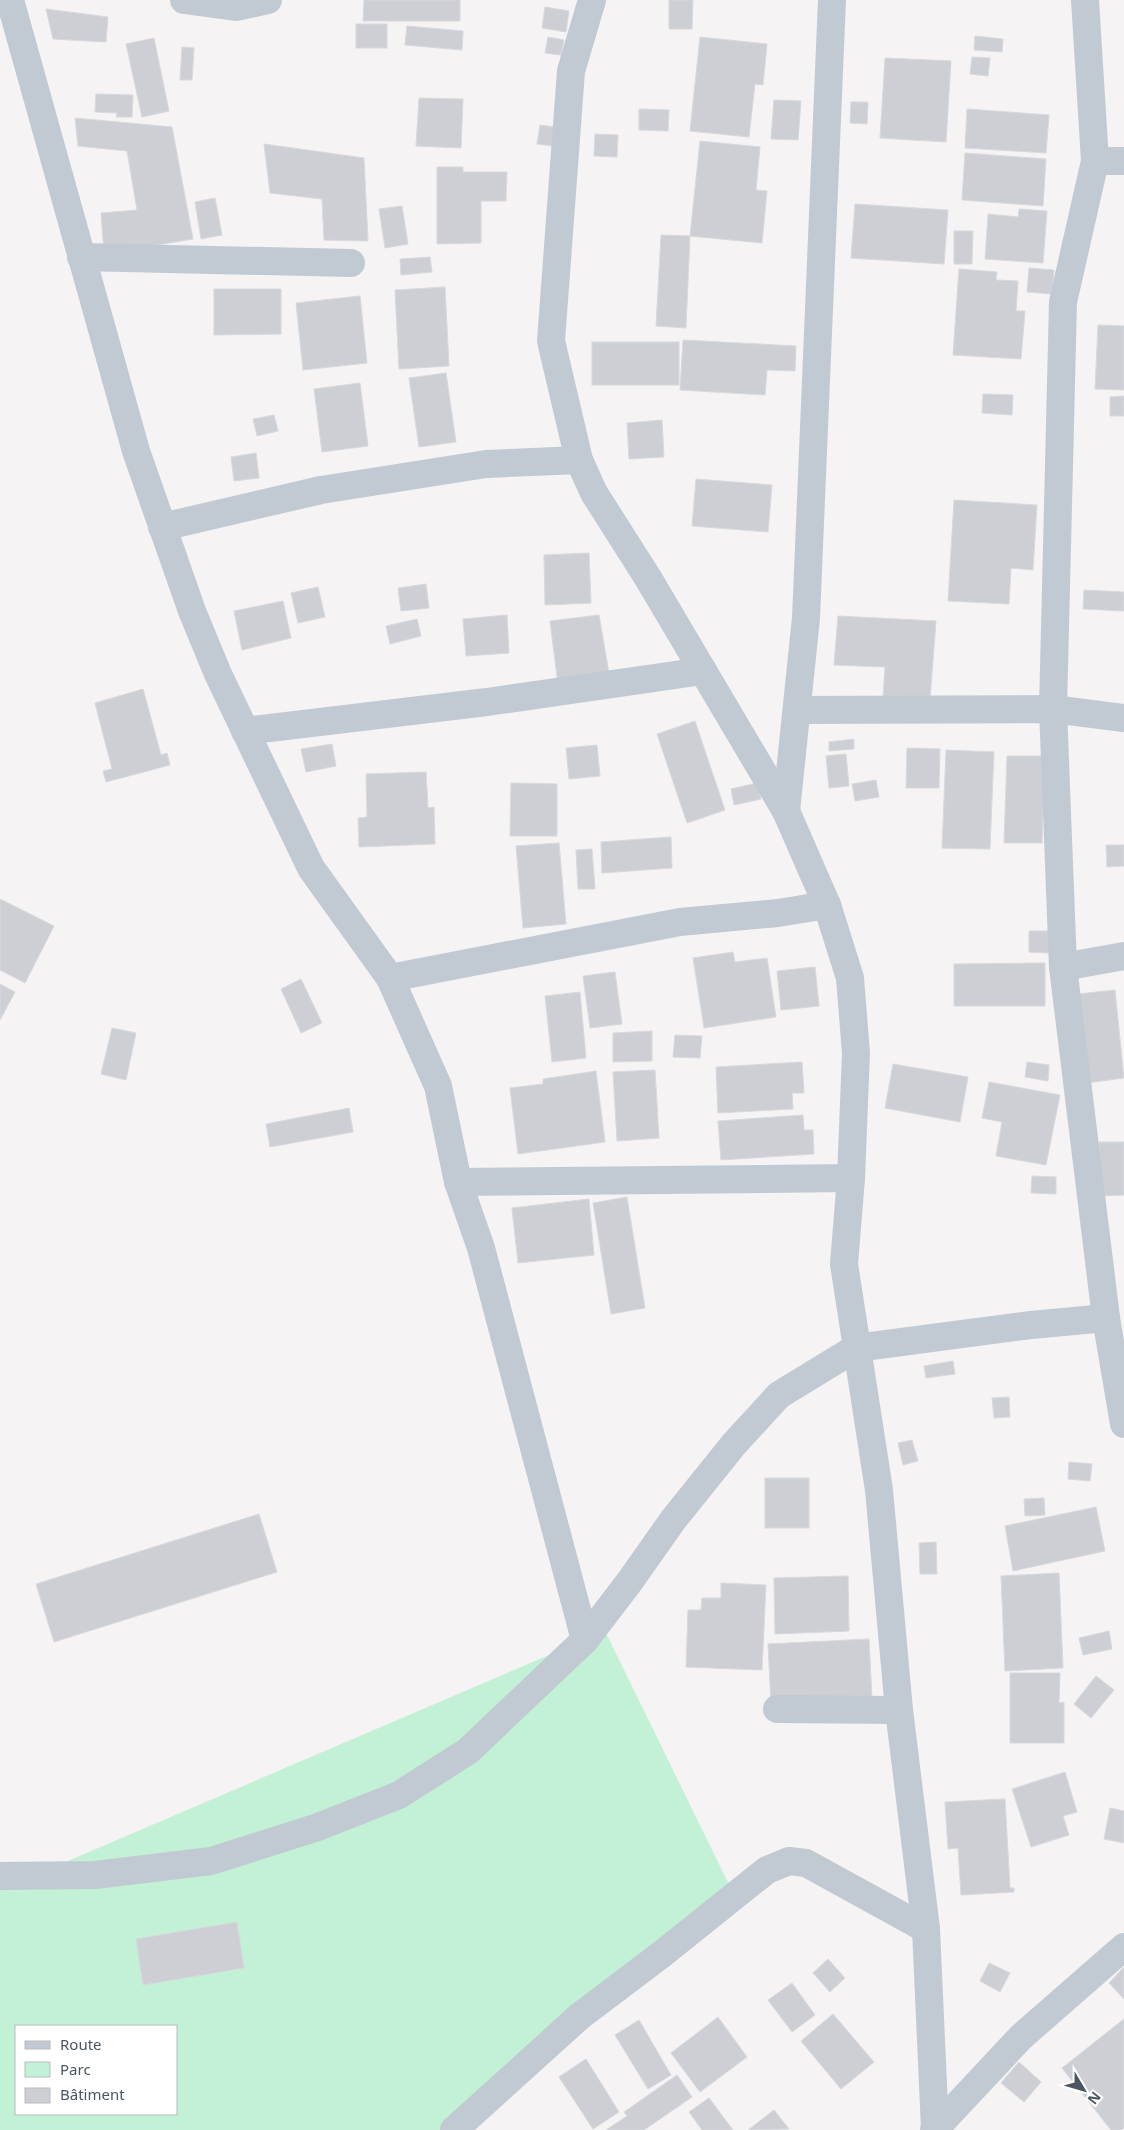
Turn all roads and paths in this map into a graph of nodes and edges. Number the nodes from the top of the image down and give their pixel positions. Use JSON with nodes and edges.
{"nodes":[{"id":1,"x":10,"y":0,"type":"edge"},
{"id":2,"x":184,"y":0,"type":"edge"},
{"id":3,"x":268,"y":0,"type":"edge"},
{"id":4,"x":592,"y":0,"type":"edge"},
{"id":5,"x":832,"y":0,"type":"edge"},
{"id":6,"x":1085,"y":0,"type":"edge"},
{"id":7,"x":1095,"y":161,"type":"junction"},
{"id":8,"x":1124,"y":161,"type":"edge"},
{"id":9,"x":81,"y":257,"type":"junction"},
{"id":10,"x":351,"y":263,"type":"dead end"},
{"id":11,"x":579,"y":460,"type":"junction"},
{"id":12,"x":162,"y":528,"type":"junction"},
{"id":13,"x":703,"y":671,"type":"junction"},
{"id":14,"x":1053,"y":709,"type":"junction"},
{"id":15,"x":798,"y":710,"type":"junction"},
{"id":16,"x":1124,"y":718,"type":"edge"},
{"id":17,"x":246,"y":731,"type":"junction"},
{"id":18,"x":786,"y":811,"type":"junction"},
{"id":19,"x":827,"y":905,"type":"junction"},
{"id":20,"x":1124,"y":956,"type":"edge"},
{"id":21,"x":1063,"y":967,"type":"junction"},
{"id":22,"x":390,"y":978,"type":"junction"},
{"id":23,"x":851,"y":1178,"type":"junction"},
{"id":24,"x":458,"y":1182,"type":"junction"},
{"id":25,"x":1106,"y":1318,"type":"junction"},
{"id":26,"x":856,"y":1348,"type":"junction"},
{"id":27,"x":1124,"y":1424,"type":"edge"},
{"id":28,"x":584,"y":1640,"type":"junction"},
{"id":29,"x":777,"y":1709,"type":"dead end"},
{"id":30,"x":899,"y":1710,"type":"junction"},
{"id":31,"x":0,"y":1876,"type":"edge"},
{"id":32,"x":926,"y":1929,"type":"junction"},
{"id":33,"x":1124,"y":1947,"type":"edge"},
{"id":34,"x":934,"y":2129,"type":"edge"},
{"id":35,"x":454,"y":2130,"type":"edge"}],
"edges":[{"from":1,"to":9,"type":"street"},
{"from":2,"to":3,"type":"street"},
{"from":4,"to":11,"type":"street"},
{"from":5,"to":15,"type":"street"},
{"from":6,"to":7,"type":"street"},
{"from":7,"to":8,"type":"street"},
{"from":7,"to":14,"type":"street"},
{"from":9,"to":10,"type":"street"},
{"from":9,"to":12,"type":"street"},
{"from":11,"to":12,"type":"street"},
{"from":11,"to":13,"type":"street"},
{"from":12,"to":17,"type":"street"},
{"from":13,"to":17,"type":"street"},
{"from":13,"to":18,"type":"street"},
{"from":14,"to":15,"type":"street"},
{"from":14,"to":16,"type":"street"},
{"from":14,"to":21,"type":"street"},
{"from":15,"to":18,"type":"street"},
{"from":17,"to":22,"type":"street"},
{"from":18,"to":19,"type":"street"},
{"from":19,"to":22,"type":"street"},
{"from":19,"to":23,"type":"street"},
{"from":20,"to":21,"type":"street"},
{"from":21,"to":25,"type":"street"},
{"from":22,"to":24,"type":"street"},
{"from":23,"to":24,"type":"street"},
{"from":23,"to":26,"type":"street"},
{"from":24,"to":28,"type":"street"},
{"from":25,"to":26,"type":"street"},
{"from":25,"to":27,"type":"street"},
{"from":26,"to":28,"type":"street"},
{"from":26,"to":30,"type":"street"},
{"from":28,"to":31,"type":"street"},
{"from":29,"to":30,"type":"street"},
{"from":30,"to":32,"type":"street"},
{"from":32,"to":34,"type":"street"},
{"from":32,"to":35,"type":"street"},
{"from":33,"to":34,"type":"street"}]}
